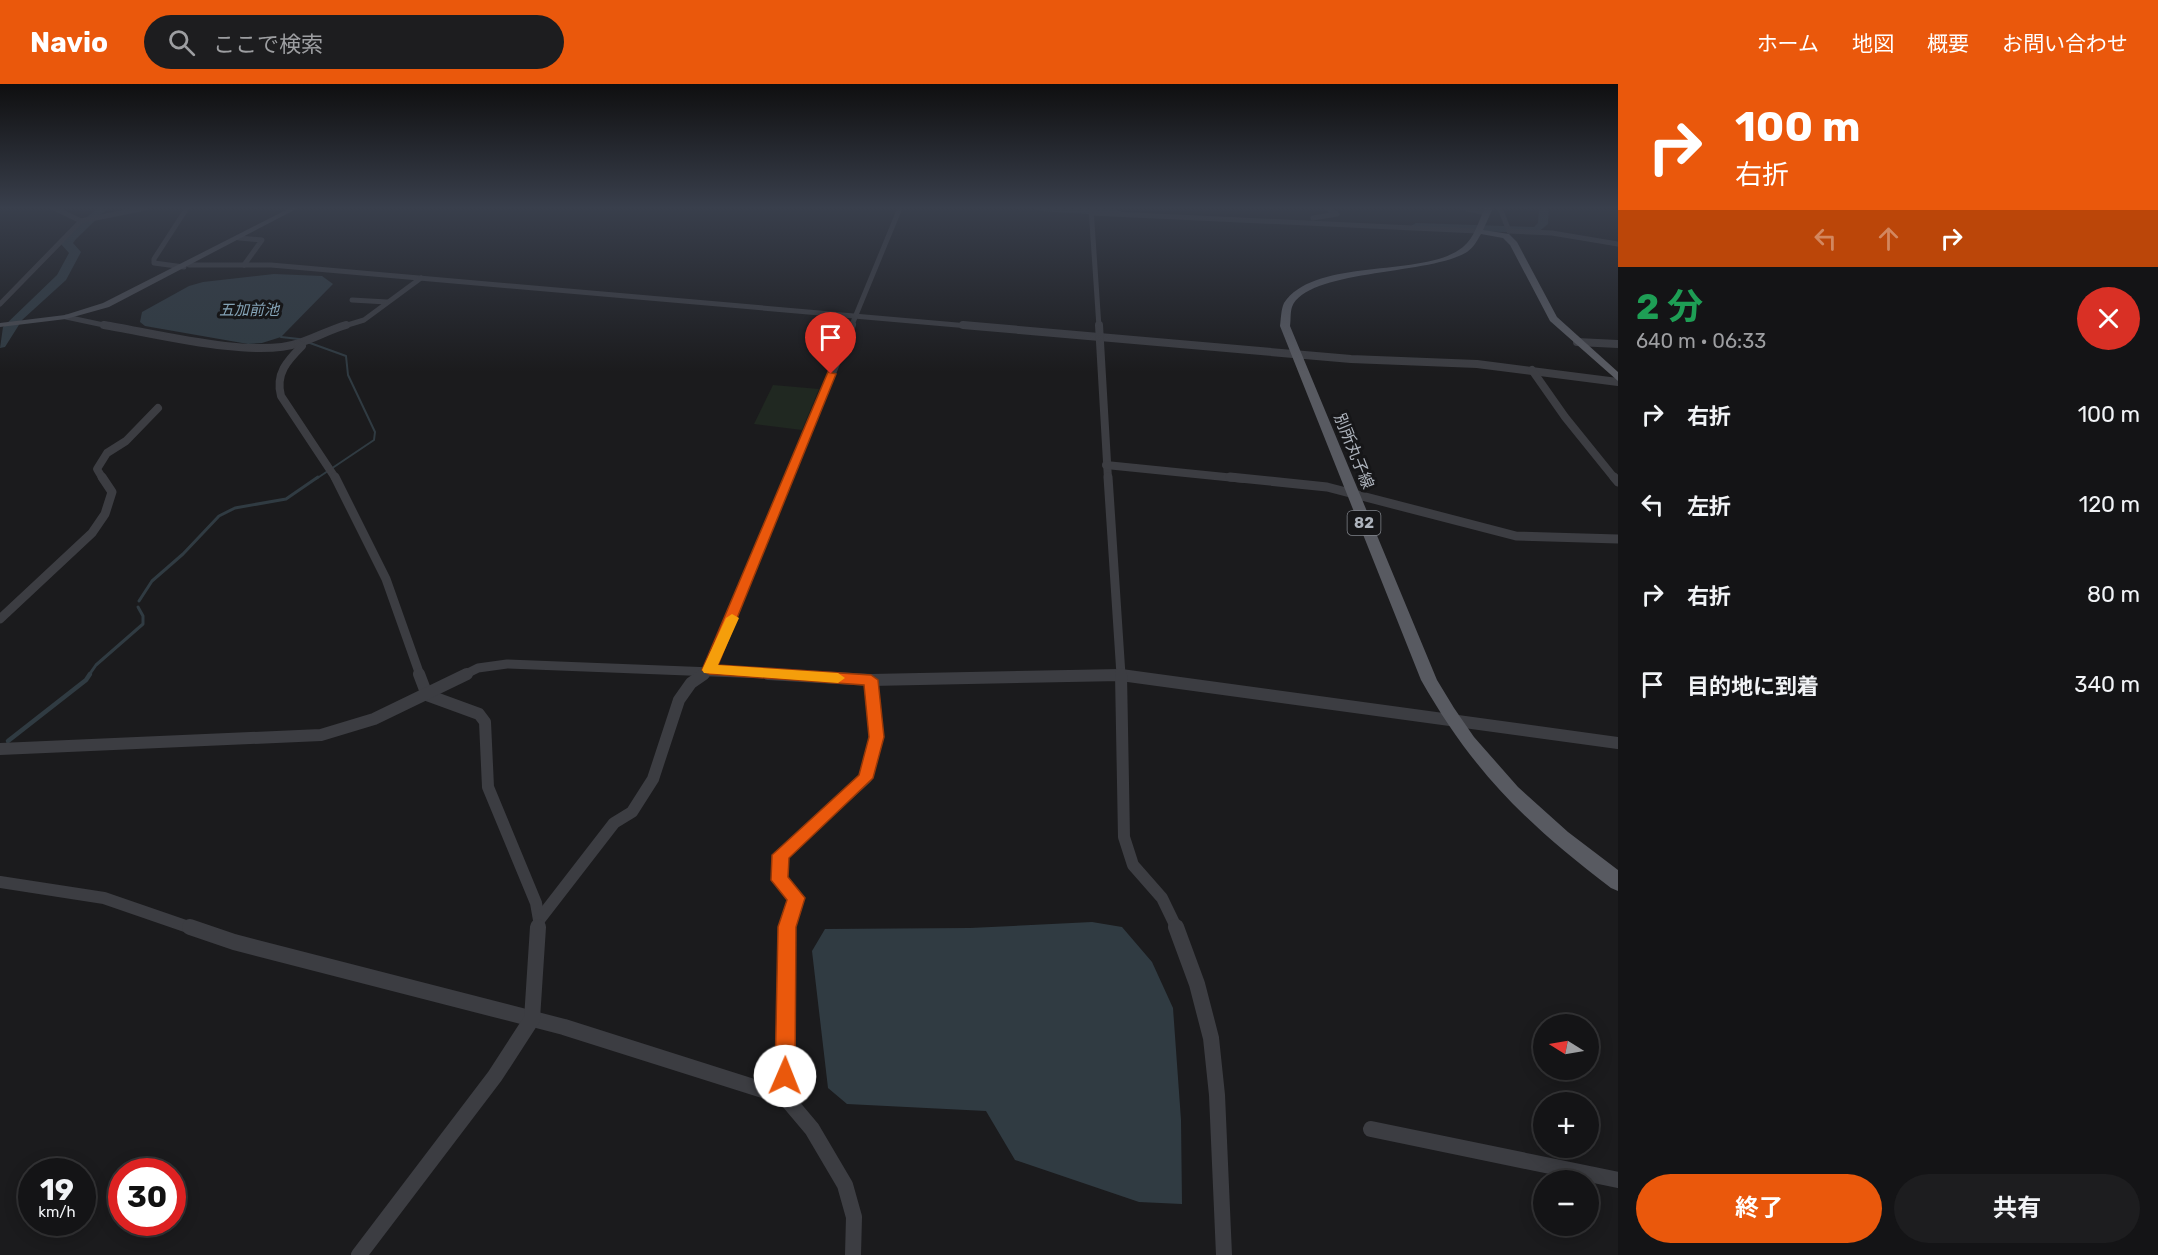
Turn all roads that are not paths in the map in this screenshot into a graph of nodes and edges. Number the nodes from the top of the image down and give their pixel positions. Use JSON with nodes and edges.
{"nodes":[{"id":1,"x":40,"y":263,"type":"edge"},
{"id":2,"x":154,"y":263,"type":"edge"},
{"id":3,"x":192,"y":263,"type":"edge"},
{"id":4,"x":878,"y":263,"type":"edge"},
{"id":5,"x":1094,"y":263,"type":"edge"},
{"id":6,"x":1432,"y":263,"type":"edge"},
{"id":7,"x":1523,"y":263,"type":"edge"},
{"id":8,"x":244,"y":265,"type":"joint"},
{"id":9,"x":186,"y":266,"type":"junction"},
{"id":10,"x":421,"y":278,"type":"junction"},
{"id":11,"x":352,"y":300,"type":"dead end"},
{"id":12,"x":387,"y":302,"type":"junction"},
{"id":13,"x":0,"y":304,"type":"edge"},
{"id":14,"x":856,"y":315,"type":"junction"},
{"id":15,"x":66,"y":316,"type":"junction"},
{"id":16,"x":0,"y":325,"type":"edge"},
{"id":17,"x":1098,"y":336,"type":"junction"},
{"id":18,"x":1577,"y":342,"type":"junction"},
{"id":19,"x":298,"y":344,"type":"junction"},
{"id":20,"x":1618,"y":344,"type":"edge"},
{"id":21,"x":1295,"y":352,"type":"junction"},
{"id":22,"x":1532,"y":370,"type":"junction"},
{"id":23,"x":1618,"y":380,"type":"edge"},
{"id":24,"x":158,"y":408,"type":"dead end"},
{"id":25,"x":1106,"y":465,"type":"junction"},
{"id":26,"x":1618,"y":482,"type":"edge"},
{"id":27,"x":1351,"y":493,"type":"junction"},
{"id":28,"x":1618,"y":539,"type":"edge"},
{"id":29,"x":0,"y":619,"type":"edge"},
{"id":30,"x":709,"y":670,"type":"junction"},
{"id":31,"x":1121,"y":675,"type":"junction"},
{"id":32,"x":871,"y":680,"type":"junction"},
{"id":33,"x":427,"y":695,"type":"junction"},
{"id":34,"x":1451,"y":721,"type":"junction"},
{"id":35,"x":1618,"y":743,"type":"edge"},
{"id":36,"x":0,"y":749,"type":"edge"},
{"id":37,"x":0,"y":882,"type":"edge"},
{"id":38,"x":1618,"y":882,"type":"edge"},
{"id":39,"x":539,"y":920,"type":"junction"},
{"id":40,"x":532,"y":1019,"type":"junction"},
{"id":41,"x":785,"y":1097,"type":"junction"},
{"id":42,"x":1371,"y":1129,"type":"dead end"},
{"id":43,"x":1618,"y":1180,"type":"edge"},
{"id":44,"x":359,"y":1255,"type":"edge"},
{"id":45,"x":854,"y":1255,"type":"edge"},
{"id":46,"x":1224,"y":1255,"type":"edge"}],
"edges":[{"from":1,"to":13,"type":"street"},
{"from":2,"to":9,"type":"street"},
{"from":3,"to":9,"type":"main road"},
{"from":4,"to":14,"type":"street"},
{"from":5,"to":17,"type":"street"},
{"from":6,"to":21,"type":"main road","name":"別所丸子線","number":"82"},
{"from":7,"to":18,"type":"main road"},
{"from":8,"to":9,"type":"street"},
{"from":8,"to":10,"type":"street"},
{"from":9,"to":15,"type":"main road"},
{"from":10,"to":12,"type":"street"},
{"from":10,"to":14,"type":"street"},
{"from":11,"to":12,"type":"street"},
{"from":12,"to":19,"type":"street"},
{"from":14,"to":17,"type":"street"},
{"from":14,"to":30,"type":"street"},
{"from":15,"to":16,"type":"main road"},
{"from":15,"to":19,"type":"street"},
{"from":17,"to":21,"type":"street"},
{"from":17,"to":25,"type":"street"},
{"from":18,"to":20,"type":"street"},
{"from":18,"to":23,"type":"main road"},
{"from":19,"to":33,"type":"street"},
{"from":21,"to":22,"type":"street"},
{"from":21,"to":27,"type":"main road","name":"別所丸子線","number":"82"},
{"from":22,"to":23,"type":"street"},
{"from":22,"to":26,"type":"street"},
{"from":24,"to":29,"type":"street"},
{"from":25,"to":27,"type":"street"},
{"from":25,"to":31,"type":"street"},
{"from":27,"to":28,"type":"street"},
{"from":27,"to":34,"type":"main road","name":"別所丸子線","number":"82"},
{"from":30,"to":32,"type":"street"},
{"from":30,"to":33,"type":"street"},
{"from":30,"to":39,"type":"street"},
{"from":31,"to":32,"type":"street"},
{"from":31,"to":34,"type":"street"},
{"from":31,"to":46,"type":"street"},
{"from":32,"to":41,"type":"street"},
{"from":33,"to":36,"type":"street"},
{"from":33,"to":39,"type":"street"},
{"from":34,"to":35,"type":"street"},
{"from":34,"to":38,"type":"main road","name":"別所丸子線","number":"82"},
{"from":37,"to":40,"type":"street"},
{"from":39,"to":40,"type":"street"},
{"from":40,"to":41,"type":"street"},
{"from":40,"to":44,"type":"street"},
{"from":41,"to":45,"type":"street"},
{"from":42,"to":43,"type":"street"}]}
